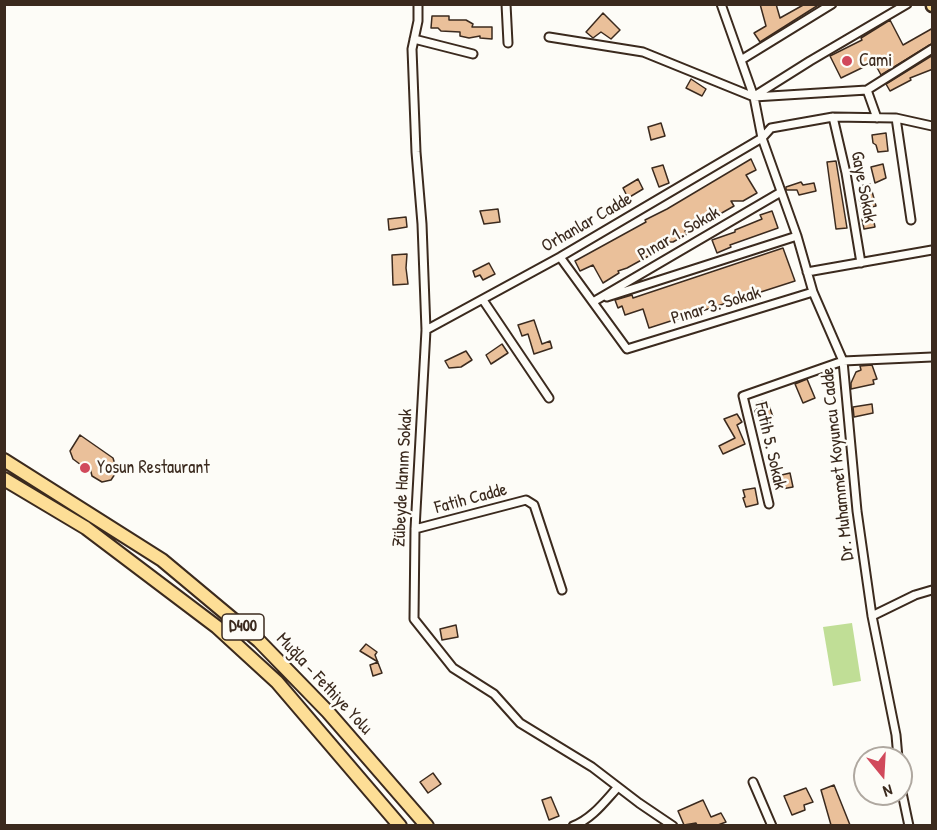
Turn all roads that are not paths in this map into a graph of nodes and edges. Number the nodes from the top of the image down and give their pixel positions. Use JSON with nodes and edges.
{"nodes":[{"id":1,"x":418,"y":4,"type":"edge"},
{"id":2,"x":506,"y":4,"type":"edge"},
{"id":3,"x":722,"y":4,"type":"edge"},
{"id":4,"x":832,"y":4,"type":"edge"},
{"id":5,"x":907,"y":4,"type":"edge"},
{"id":6,"x":549,"y":37,"type":"dead end"},
{"id":7,"x":414,"y":39,"type":"junction"},
{"id":8,"x":508,"y":43,"type":"dead end"},
{"id":9,"x":933,"y":49,"type":"edge"},
{"id":10,"x":473,"y":54,"type":"dead end"},
{"id":11,"x":741,"y":60,"type":"junction"},
{"id":12,"x":867,"y":90,"type":"junction"},
{"id":13,"x":754,"y":97,"type":"junction"},
{"id":14,"x":833,"y":117,"type":"junction"},
{"id":15,"x":877,"y":118,"type":"junction"},
{"id":16,"x":896,"y":118,"type":"junction"},
{"id":17,"x":933,"y":126,"type":"edge"},
{"id":18,"x":762,"y":138,"type":"junction"},
{"id":19,"x":781,"y":192,"type":"junction"},
{"id":20,"x":911,"y":220,"type":"dead end"},
{"id":21,"x":796,"y":236,"type":"junction"},
{"id":22,"x":933,"y":250,"type":"edge"},
{"id":23,"x":560,"y":257,"type":"junction"},
{"id":24,"x":861,"y":263,"type":"junction"},
{"id":25,"x":807,"y":272,"type":"junction"},
{"id":26,"x":813,"y":292,"type":"junction"},
{"id":27,"x":483,"y":300,"type":"junction"},
{"id":28,"x":593,"y":302,"type":"junction"},
{"id":29,"x":426,"y":330,"type":"junction"},
{"id":30,"x":933,"y":357,"type":"edge"},
{"id":31,"x":843,"y":361,"type":"junction"},
{"id":32,"x":549,"y":398,"type":"dead end"},
{"id":33,"x":4,"y":460,"type":"edge"},
{"id":34,"x":4,"y":479,"type":"edge"},
{"id":35,"x":768,"y":504,"type":"dead end"},
{"id":36,"x":415,"y":529,"type":"junction"},
{"id":37,"x":562,"y":590,"type":"dead end"},
{"id":38,"x":933,"y":590,"type":"edge"},
{"id":39,"x":872,"y":616,"type":"junction"},
{"id":40,"x":897,"y":746,"type":"edge"},
{"id":41,"x":753,"y":782,"type":"dead end"},
{"id":42,"x":618,"y":787,"type":"junction"},
{"id":43,"x":905,"y":806,"type":"edge"},
{"id":44,"x":400,"y":825,"type":"edge"},
{"id":45,"x":427,"y":825,"type":"edge"},
{"id":46,"x":573,"y":825,"type":"edge"},
{"id":47,"x":673,"y":825,"type":"edge"},
{"id":48,"x":772,"y":825,"type":"edge"},
{"id":49,"x":909,"y":825,"type":"edge"}],
"edges":[{"from":1,"to":7,"type":"street","name":"Zübeyde Hanım Sokak"},
{"from":2,"to":8,"type":"street"},
{"from":3,"to":11,"type":"street","name":"Dr. Muhammet Koyuncu Cadde"},
{"from":4,"to":11,"type":"street"},
{"from":5,"to":13,"type":"street"},
{"from":6,"to":13,"type":"street"},
{"from":7,"to":10,"type":"street"},
{"from":7,"to":29,"type":"street","name":"Zübeyde Hanım Sokak"},
{"from":9,"to":12,"type":"street"},
{"from":11,"to":13,"type":"street","name":"Dr. Muhammet Koyuncu Cadde"},
{"from":12,"to":13,"type":"street"},
{"from":12,"to":15,"type":"street"},
{"from":13,"to":18,"type":"street","name":"Dr. Muhammet Koyuncu Cadde"},
{"from":14,"to":15,"type":"street","name":"Orhanlar Cadde"},
{"from":14,"to":18,"type":"street","name":"Orhanlar Cadde"},
{"from":14,"to":24,"type":"street","name":"Gaye Sokak"},
{"from":15,"to":16,"type":"street","name":"Orhanlar Cadde"},
{"from":16,"to":17,"type":"street","name":"Orhanlar Cadde"},
{"from":16,"to":20,"type":"street"},
{"from":18,"to":19,"type":"street","name":"Dr. Muhammet Koyuncu Cadde"},
{"from":18,"to":23,"type":"street","name":"Orhanlar Cadde"},
{"from":19,"to":21,"type":"street","name":"Dr. Muhammet Koyuncu Cadde"},
{"from":19,"to":28,"type":"street","name":"Pınar 1. Sokak"},
{"from":21,"to":25,"type":"street","name":"Dr. Muhammet Koyuncu Cadde"},
{"from":21,"to":28,"type":"street"},
{"from":22,"to":24,"type":"street"},
{"from":23,"to":27,"type":"street","name":"Orhanlar Cadde"},
{"from":23,"to":28,"type":"street"},
{"from":24,"to":25,"type":"street"},
{"from":25,"to":26,"type":"street","name":"Dr. Muhammet Koyuncu Cadde"},
{"from":26,"to":28,"type":"street","name":"Pınar 3. Sokak"},
{"from":26,"to":31,"type":"street","name":"Dr. Muhammet Koyuncu Cadde"},
{"from":27,"to":29,"type":"street","name":"Orhanlar Cadde"},
{"from":27,"to":32,"type":"street"},
{"from":29,"to":36,"type":"street","name":"Zübeyde Hanım Sokak"},
{"from":30,"to":31,"type":"street"},
{"from":31,"to":35,"type":"street","name":"Fatih 5. Sokak"},
{"from":31,"to":39,"type":"street","name":"Dr. Muhammet Koyuncu Cadde"},
{"from":33,"to":45,"type":"highway","name":"Muğla - Fethiye Yolu","number":"D400"},
{"from":34,"to":44,"type":"highway","name":"Muğla - Fethiye Yolu","number":"D400"},
{"from":36,"to":37,"type":"street","name":"Fatih Cadde"},
{"from":36,"to":42,"type":"street","name":"Zübeyde Hanım Sokak"},
{"from":38,"to":39,"type":"street"},
{"from":39,"to":40,"type":"street","name":"Dr. Muhammet Koyuncu Cadde"},
{"from":41,"to":48,"type":"street"},
{"from":42,"to":46,"type":"street"},
{"from":42,"to":47,"type":"street","name":"Zübeyde Hanım Sokak"},
{"from":43,"to":49,"type":"street"}]}
